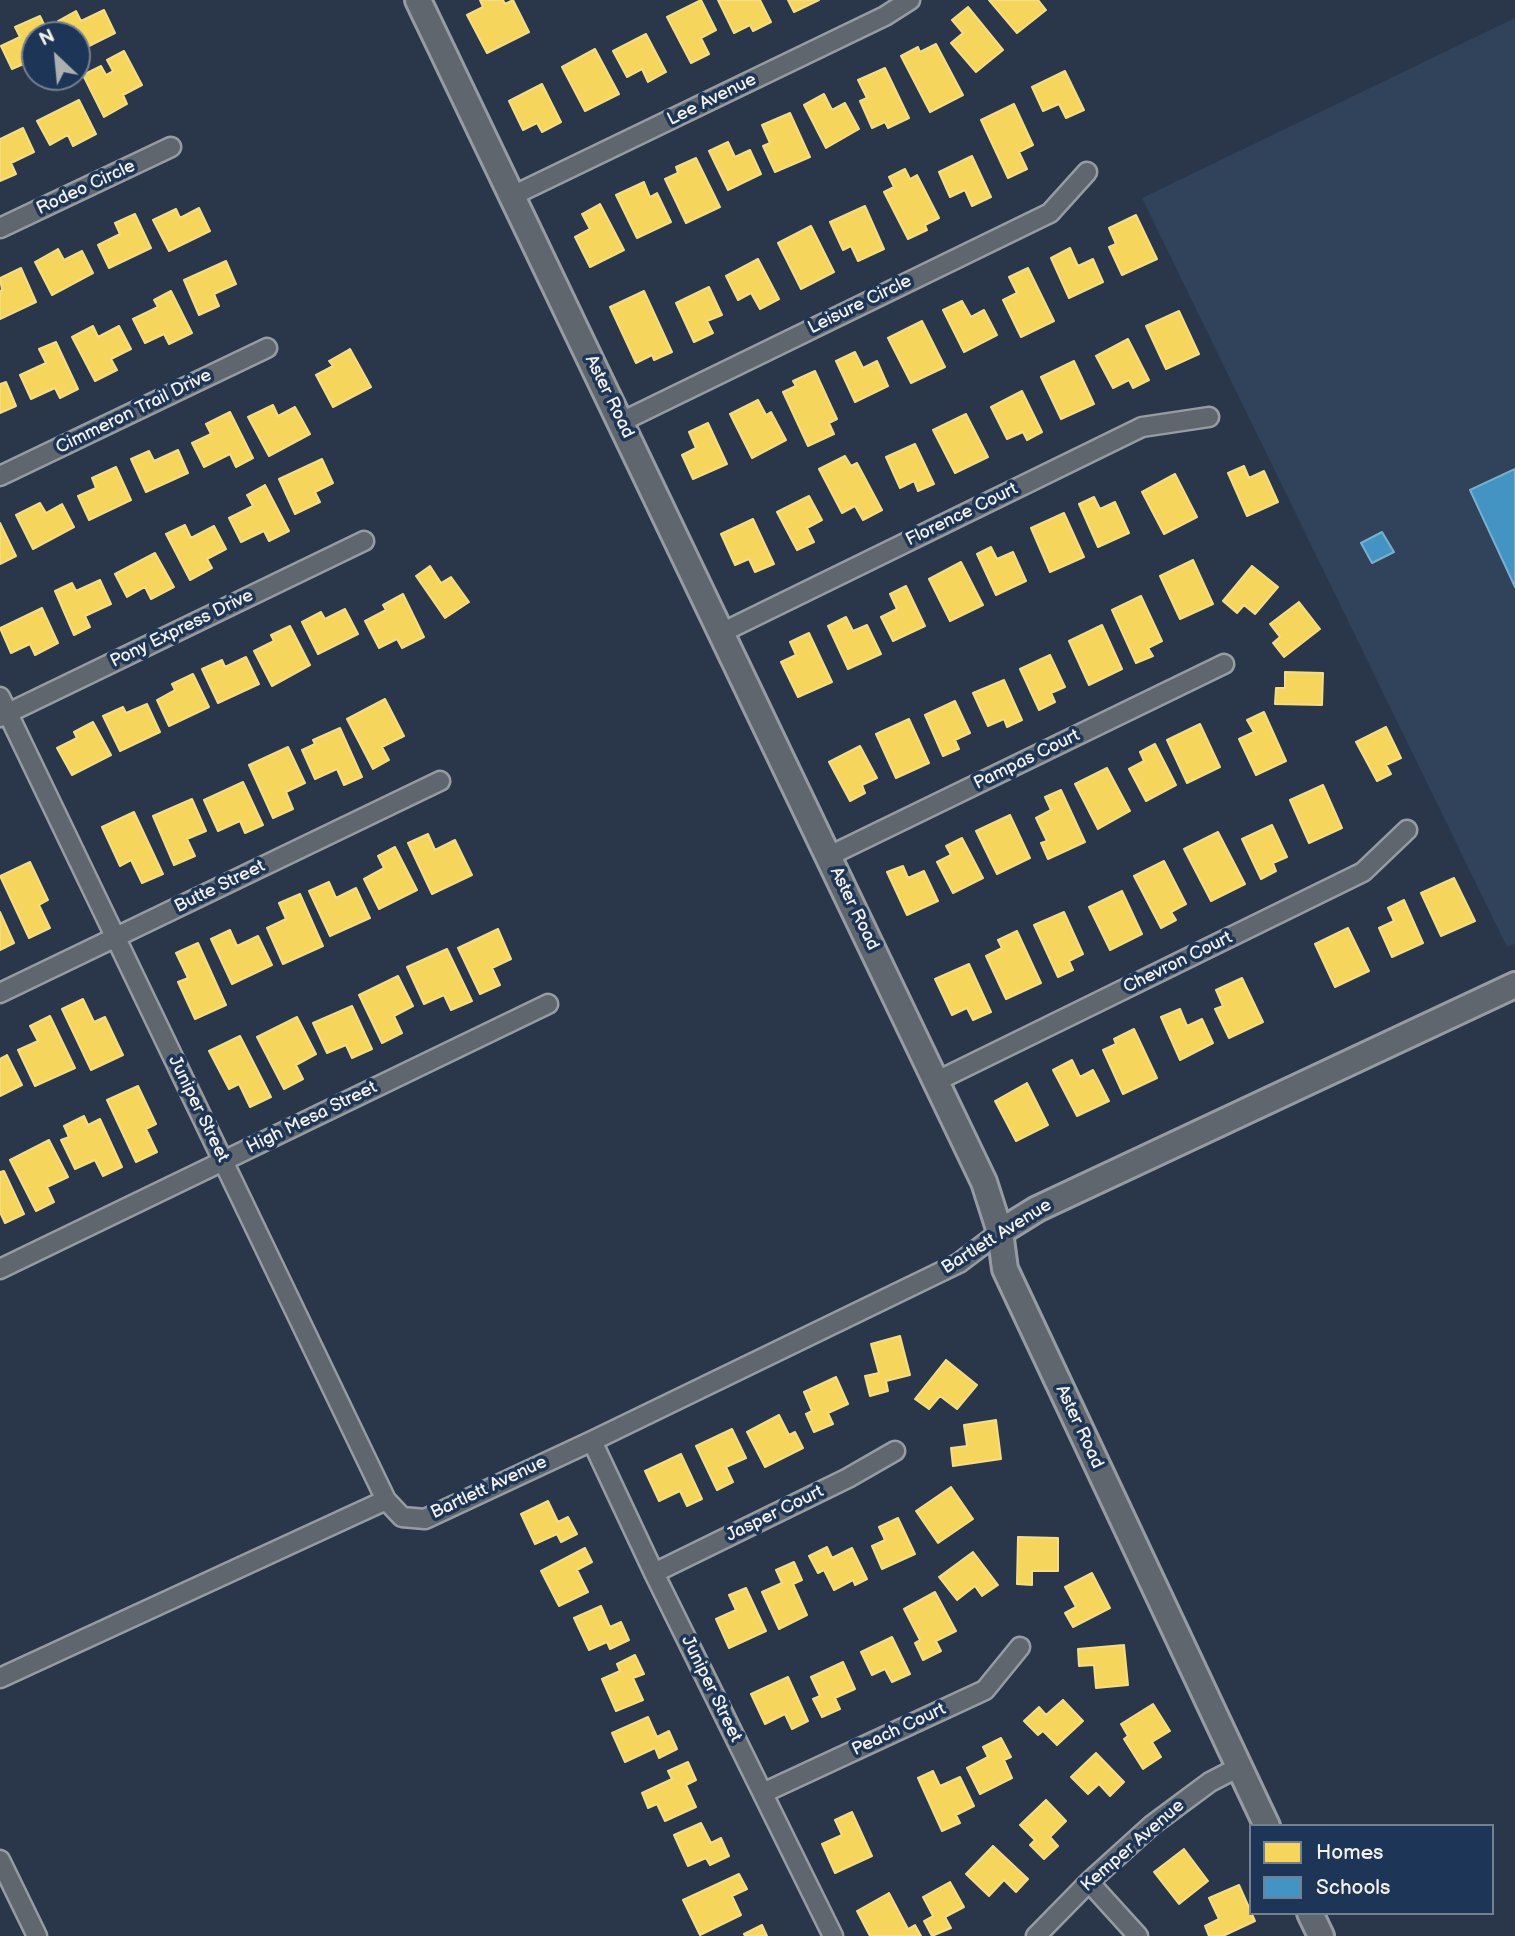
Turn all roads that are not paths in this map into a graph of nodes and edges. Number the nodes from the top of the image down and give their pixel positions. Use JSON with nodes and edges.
{"nodes":[{"id":1,"x":418,"y":0,"type":"edge"},
{"id":2,"x":910,"y":0,"type":"edge"},
{"id":3,"x":171,"y":147,"type":"dead end"},
{"id":4,"x":1087,"y":172,"type":"dead end"},
{"id":5,"x":512,"y":197,"type":"junction"},
{"id":6,"x":0,"y":228,"type":"edge"},
{"id":7,"x":267,"y":348,"type":"dead end"},
{"id":8,"x":1209,"y":417,"type":"dead end"},
{"id":9,"x":621,"y":422,"type":"junction"},
{"id":10,"x":0,"y":476,"type":"edge"},
{"id":11,"x":364,"y":541,"type":"dead end"},
{"id":12,"x":721,"y":633,"type":"junction"},
{"id":13,"x":1224,"y":664,"type":"dead end"},
{"id":14,"x":3,"y":709,"type":"edge"},
{"id":15,"x":440,"y":781,"type":"dead end"},
{"id":16,"x":1407,"y":830,"type":"dead end"},
{"id":17,"x":829,"y":856,"type":"junction"},
{"id":18,"x":116,"y":937,"type":"junction"},
{"id":19,"x":1515,"y":985,"type":"edge"},
{"id":20,"x":0,"y":993,"type":"edge"},
{"id":21,"x":548,"y":1004,"type":"dead end"},
{"id":22,"x":937,"y":1081,"type":"junction"},
{"id":23,"x":223,"y":1161,"type":"junction"},
{"id":24,"x":1000,"y":1232,"type":"junction"},
{"id":25,"x":0,"y":1269,"type":"edge"},
{"id":26,"x":592,"y":1441,"type":"junction"},
{"id":27,"x":895,"y":1451,"type":"dead end"},
{"id":28,"x":386,"y":1500,"type":"junction"},
{"id":29,"x":402,"y":1517,"type":"joint"},
{"id":30,"x":654,"y":1573,"type":"junction"},
{"id":31,"x":1020,"y":1647,"type":"dead end"},
{"id":32,"x":0,"y":1678,"type":"edge"},
{"id":33,"x":1239,"y":1767,"type":"junction"},
{"id":34,"x":763,"y":1793,"type":"junction"},
{"id":35,"x":1266,"y":1824,"type":"edge"},
{"id":36,"x":0,"y":1860,"type":"edge"},
{"id":37,"x":1089,"y":1882,"type":"junction"},
{"id":38,"x":1311,"y":1915,"type":"edge"},
{"id":39,"x":37,"y":1936,"type":"edge"},
{"id":40,"x":833,"y":1936,"type":"edge"},
{"id":41,"x":1036,"y":1936,"type":"edge"},
{"id":42,"x":1138,"y":1936,"type":"edge"},
{"id":43,"x":1321,"y":1936,"type":"edge"}],
"edges":[{"from":1,"to":5,"type":"main road","name":"Aster Road"},
{"from":2,"to":5,"type":"street","name":"Lee Avenue"},
{"from":3,"to":6,"type":"street","name":"Rodeo Circle"},
{"from":4,"to":9,"type":"street","name":"Leisure Circle"},
{"from":5,"to":9,"type":"main road","name":"Aster Road"},
{"from":7,"to":10,"type":"street","name":"Cimmeron Trail Drive"},
{"from":8,"to":12,"type":"street","name":"Florence Court"},
{"from":9,"to":12,"type":"main road","name":"Aster Road"},
{"from":11,"to":14,"type":"street","name":"Pony Express Drive"},
{"from":12,"to":17,"type":"main road","name":"Aster Road"},
{"from":13,"to":17,"type":"street","name":"Pampas Court"},
{"from":14,"to":18,"type":"street","name":"Juniper Street"},
{"from":15,"to":18,"type":"street","name":"Butte Street"},
{"from":16,"to":22,"type":"street","name":"Chevron Court"},
{"from":17,"to":22,"type":"main road","name":"Aster Road"},
{"from":18,"to":20,"type":"street","name":"Butte Street"},
{"from":18,"to":23,"type":"street","name":"Juniper Street"},
{"from":19,"to":24,"type":"main road","name":"Bartlett Avenue"},
{"from":21,"to":23,"type":"street","name":"High Mesa Street"},
{"from":22,"to":24,"type":"main road","name":"Aster Road"},
{"from":23,"to":25,"type":"street","name":"High Mesa Street"},
{"from":23,"to":28,"type":"street","name":"Juniper Street"},
{"from":24,"to":26,"type":"street","name":"Bartlett Avenue"},
{"from":24,"to":33,"type":"main road","name":"Aster Road"},
{"from":26,"to":29,"type":"street","name":"Bartlett Avenue"},
{"from":26,"to":30,"type":"street","name":"Juniper Street"},
{"from":27,"to":30,"type":"street","name":"Jasper Court"},
{"from":28,"to":29,"type":"street","name":"Juniper Street"},
{"from":28,"to":32,"type":"street"},
{"from":30,"to":34,"type":"street","name":"Juniper Street"},
{"from":31,"to":34,"type":"street","name":"Peach Court"},
{"from":33,"to":35,"type":"main road","name":"Aster Road"},
{"from":33,"to":37,"type":"street","name":"Kemper Avenue"},
{"from":34,"to":40,"type":"street","name":"Juniper Street"},
{"from":36,"to":39,"type":"street"},
{"from":37,"to":41,"type":"street","name":"Kemper Avenue"},
{"from":37,"to":42,"type":"street"},
{"from":38,"to":43,"type":"main road"}]}
